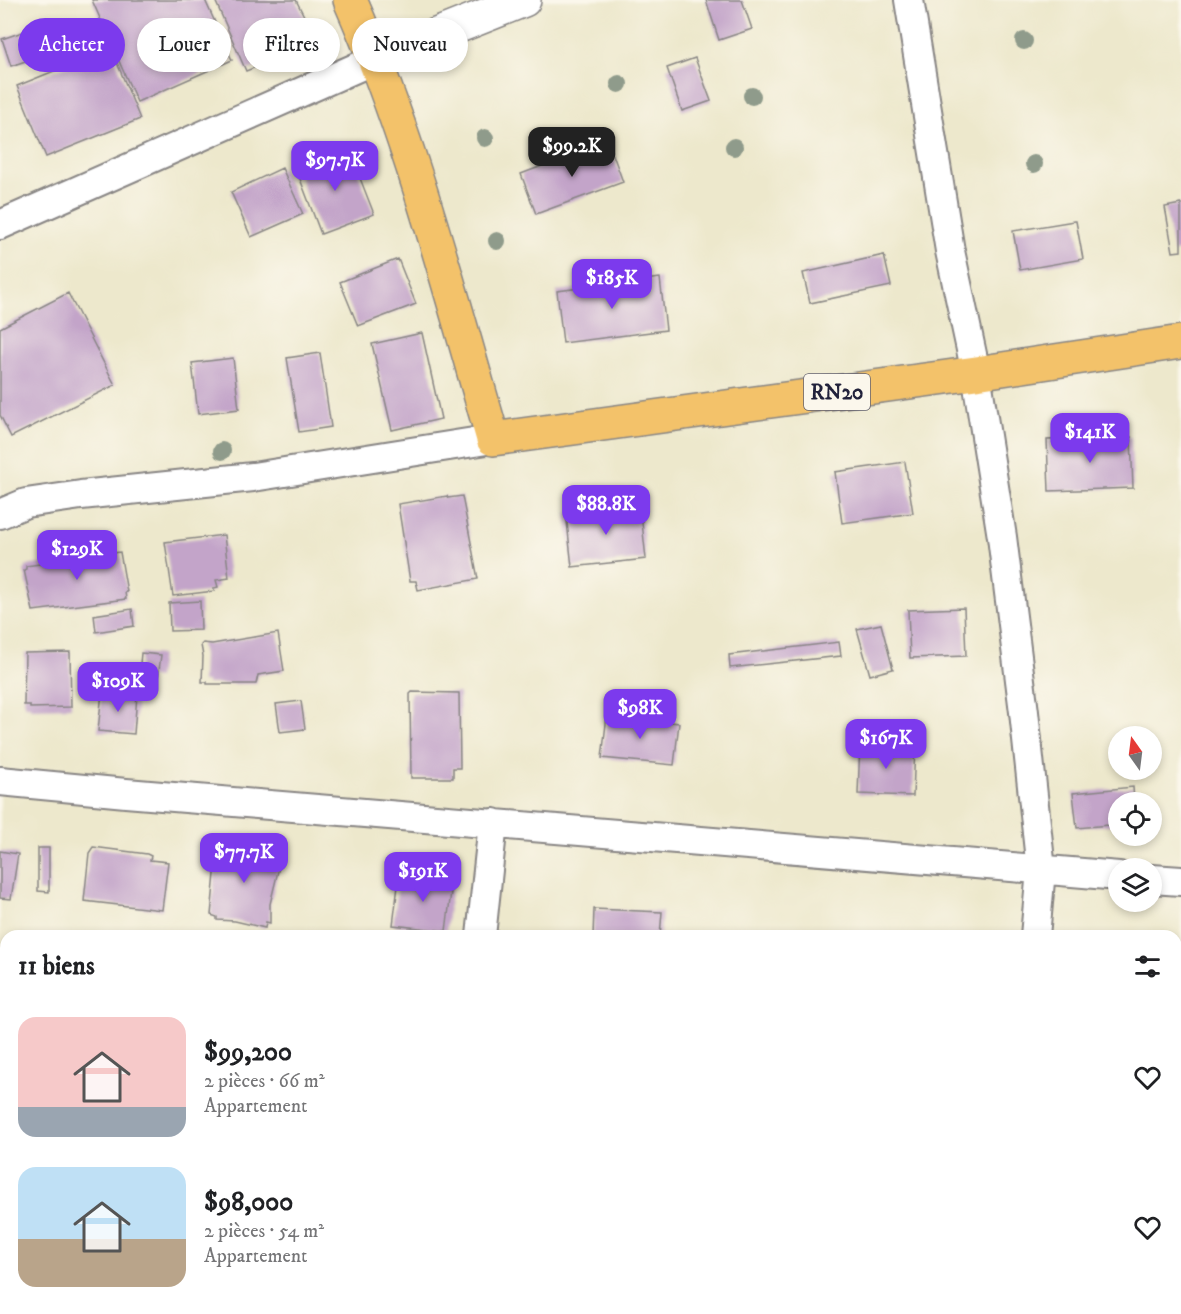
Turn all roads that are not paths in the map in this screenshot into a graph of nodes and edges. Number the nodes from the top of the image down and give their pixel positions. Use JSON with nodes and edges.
{"nodes":[{"id":1,"x":350,"y":0,"type":"edge"},
{"id":2,"x":524,"y":0,"type":"edge"},
{"id":3,"x":909,"y":0,"type":"edge"},
{"id":4,"x":358,"y":18,"type":"edge"},
{"id":5,"x":468,"y":22,"type":"edge"},
{"id":6,"x":352,"y":70,"type":"edge"},
{"id":7,"x":380,"y":72,"type":"edge"},
{"id":8,"x":0,"y":225,"type":"edge"},
{"id":9,"x":1181,"y":342,"type":"edge"},
{"id":10,"x":976,"y":373,"type":"junction"},
{"id":11,"x":493,"y":439,"type":"junction"},
{"id":12,"x":0,"y":514,"type":"edge"},
{"id":13,"x":0,"y":781,"type":"edge"},
{"id":14,"x":493,"y":823,"type":"junction"},
{"id":15,"x":1041,"y":870,"type":"junction"},
{"id":16,"x":1108,"y":875,"type":"edge"},
{"id":17,"x":1162,"y":880,"type":"edge"},
{"id":18,"x":1181,"y":881,"type":"edge"},
{"id":19,"x":482,"y":930,"type":"edge"},
{"id":20,"x":1036,"y":930,"type":"edge"}],
"edges":[{"from":1,"to":4,"type":"main road"},
{"from":2,"to":5,"type":"street"},
{"from":3,"to":10,"type":"street"},
{"from":6,"to":8,"type":"street"},
{"from":7,"to":11,"type":"main road"},
{"from":9,"to":10,"type":"main road","number":"RN20"},
{"from":10,"to":11,"type":"main road","number":"RN20"},
{"from":10,"to":15,"type":"street"},
{"from":11,"to":12,"type":"street"},
{"from":13,"to":14,"type":"street"},
{"from":14,"to":15,"type":"street"},
{"from":14,"to":19,"type":"street"},
{"from":15,"to":16,"type":"street"},
{"from":15,"to":20,"type":"street"},
{"from":17,"to":18,"type":"street"}]}
